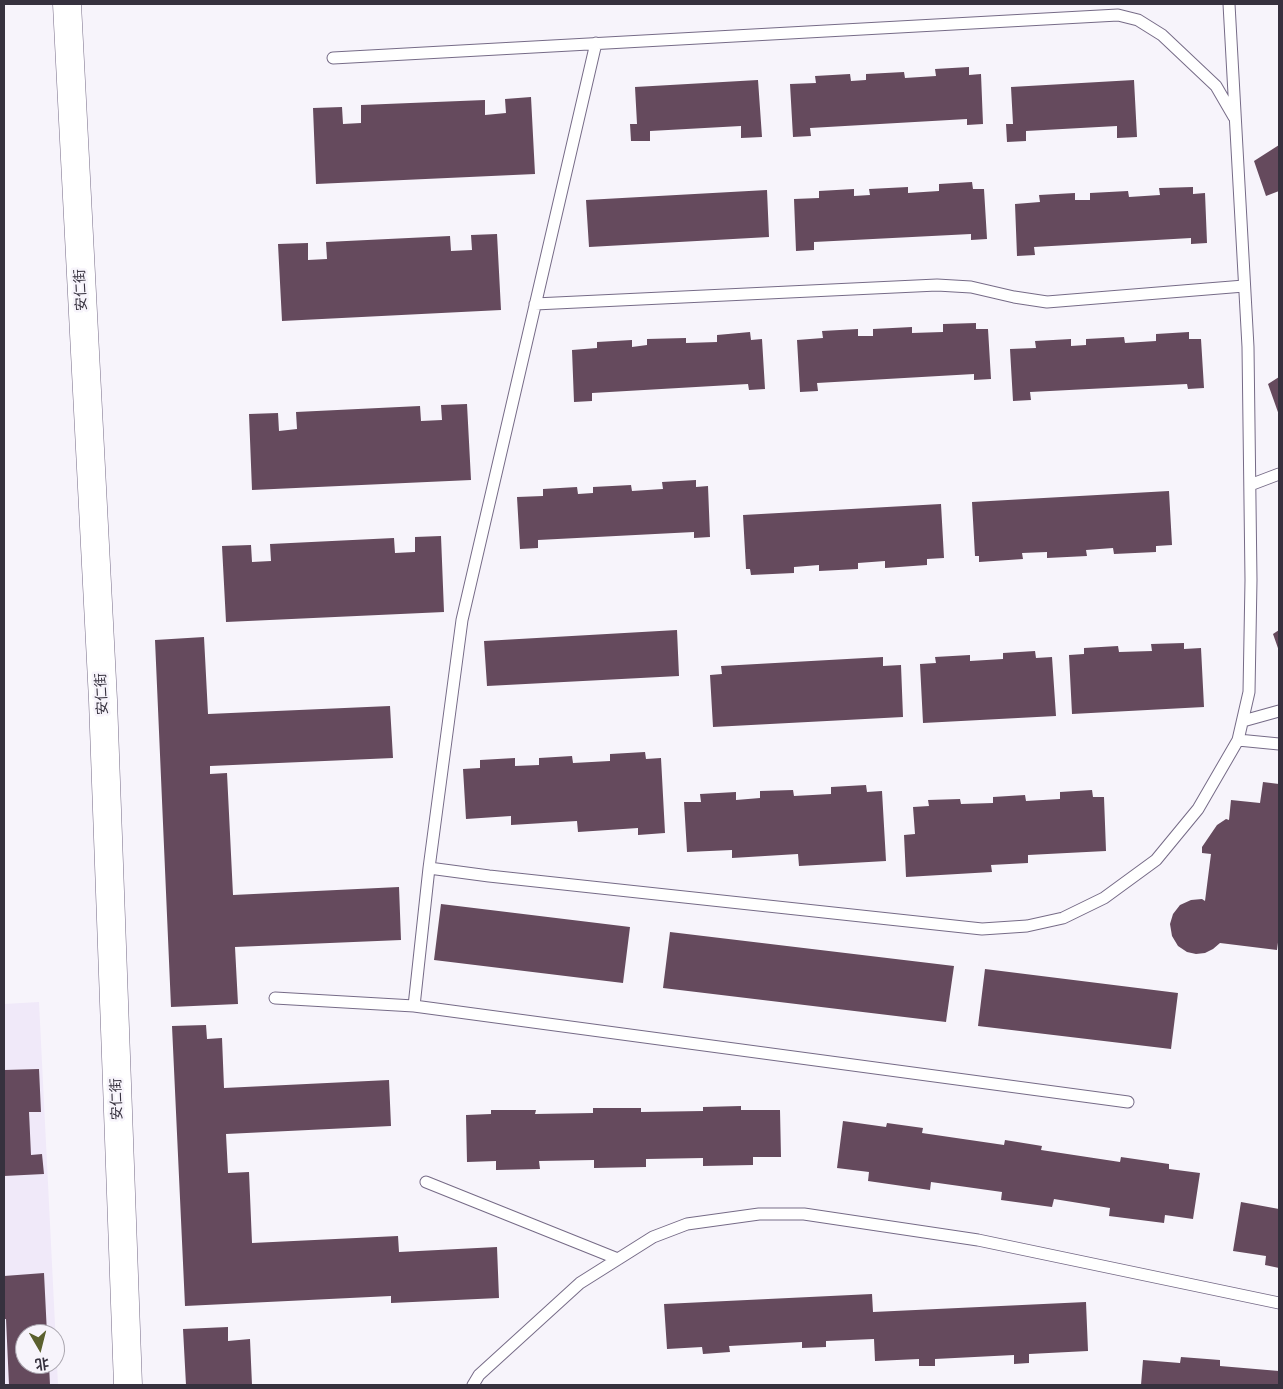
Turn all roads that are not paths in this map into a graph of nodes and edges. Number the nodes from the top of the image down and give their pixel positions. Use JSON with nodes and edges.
{"nodes":[{"id":1,"x":67,"y":4,"type":"edge"},
{"id":2,"x":1229,"y":4,"type":"edge"},
{"id":3,"x":596,"y":43,"type":"junction"},
{"id":4,"x":333,"y":58,"type":"dead end"},
{"id":5,"x":1235,"y":119,"type":"junction"},
{"id":6,"x":1244,"y":286,"type":"junction"},
{"id":7,"x":535,"y":304,"type":"junction"},
{"id":8,"x":1279,"y":474,"type":"edge"},
{"id":9,"x":1250,"y":485,"type":"junction"},
{"id":10,"x":1279,"y":711,"type":"edge"},
{"id":11,"x":1243,"y":721,"type":"junction"},
{"id":12,"x":1238,"y":740,"type":"junction"},
{"id":13,"x":1279,"y":744,"type":"edge"},
{"id":14,"x":429,"y":868,"type":"junction"},
{"id":15,"x":275,"y":998,"type":"dead end"},
{"id":16,"x":414,"y":1006,"type":"junction"},
{"id":17,"x":1128,"y":1102,"type":"dead end"},
{"id":18,"x":426,"y":1182,"type":"dead end"},
{"id":19,"x":618,"y":1259,"type":"junction"},
{"id":20,"x":1279,"y":1303,"type":"edge"},
{"id":21,"x":128,"y":1385,"type":"edge"},
{"id":22,"x":473,"y":1385,"type":"edge"}],
"edges":[{"from":1,"to":21,"type":"street","name":"安仁街"},
{"from":2,"to":5,"type":"lane"},
{"from":3,"to":4,"type":"lane"},
{"from":3,"to":5,"type":"lane"},
{"from":3,"to":7,"type":"lane"},
{"from":5,"to":6,"type":"lane"},
{"from":6,"to":7,"type":"lane"},
{"from":6,"to":9,"type":"lane"},
{"from":7,"to":14,"type":"lane"},
{"from":8,"to":9,"type":"lane"},
{"from":9,"to":11,"type":"lane"},
{"from":10,"to":11,"type":"lane"},
{"from":11,"to":12,"type":"lane"},
{"from":12,"to":13,"type":"lane"},
{"from":12,"to":14,"type":"lane"},
{"from":14,"to":16,"type":"lane"},
{"from":15,"to":16,"type":"lane"},
{"from":16,"to":17,"type":"lane"},
{"from":18,"to":19,"type":"lane"},
{"from":19,"to":20,"type":"lane"},
{"from":19,"to":22,"type":"lane"}]}
